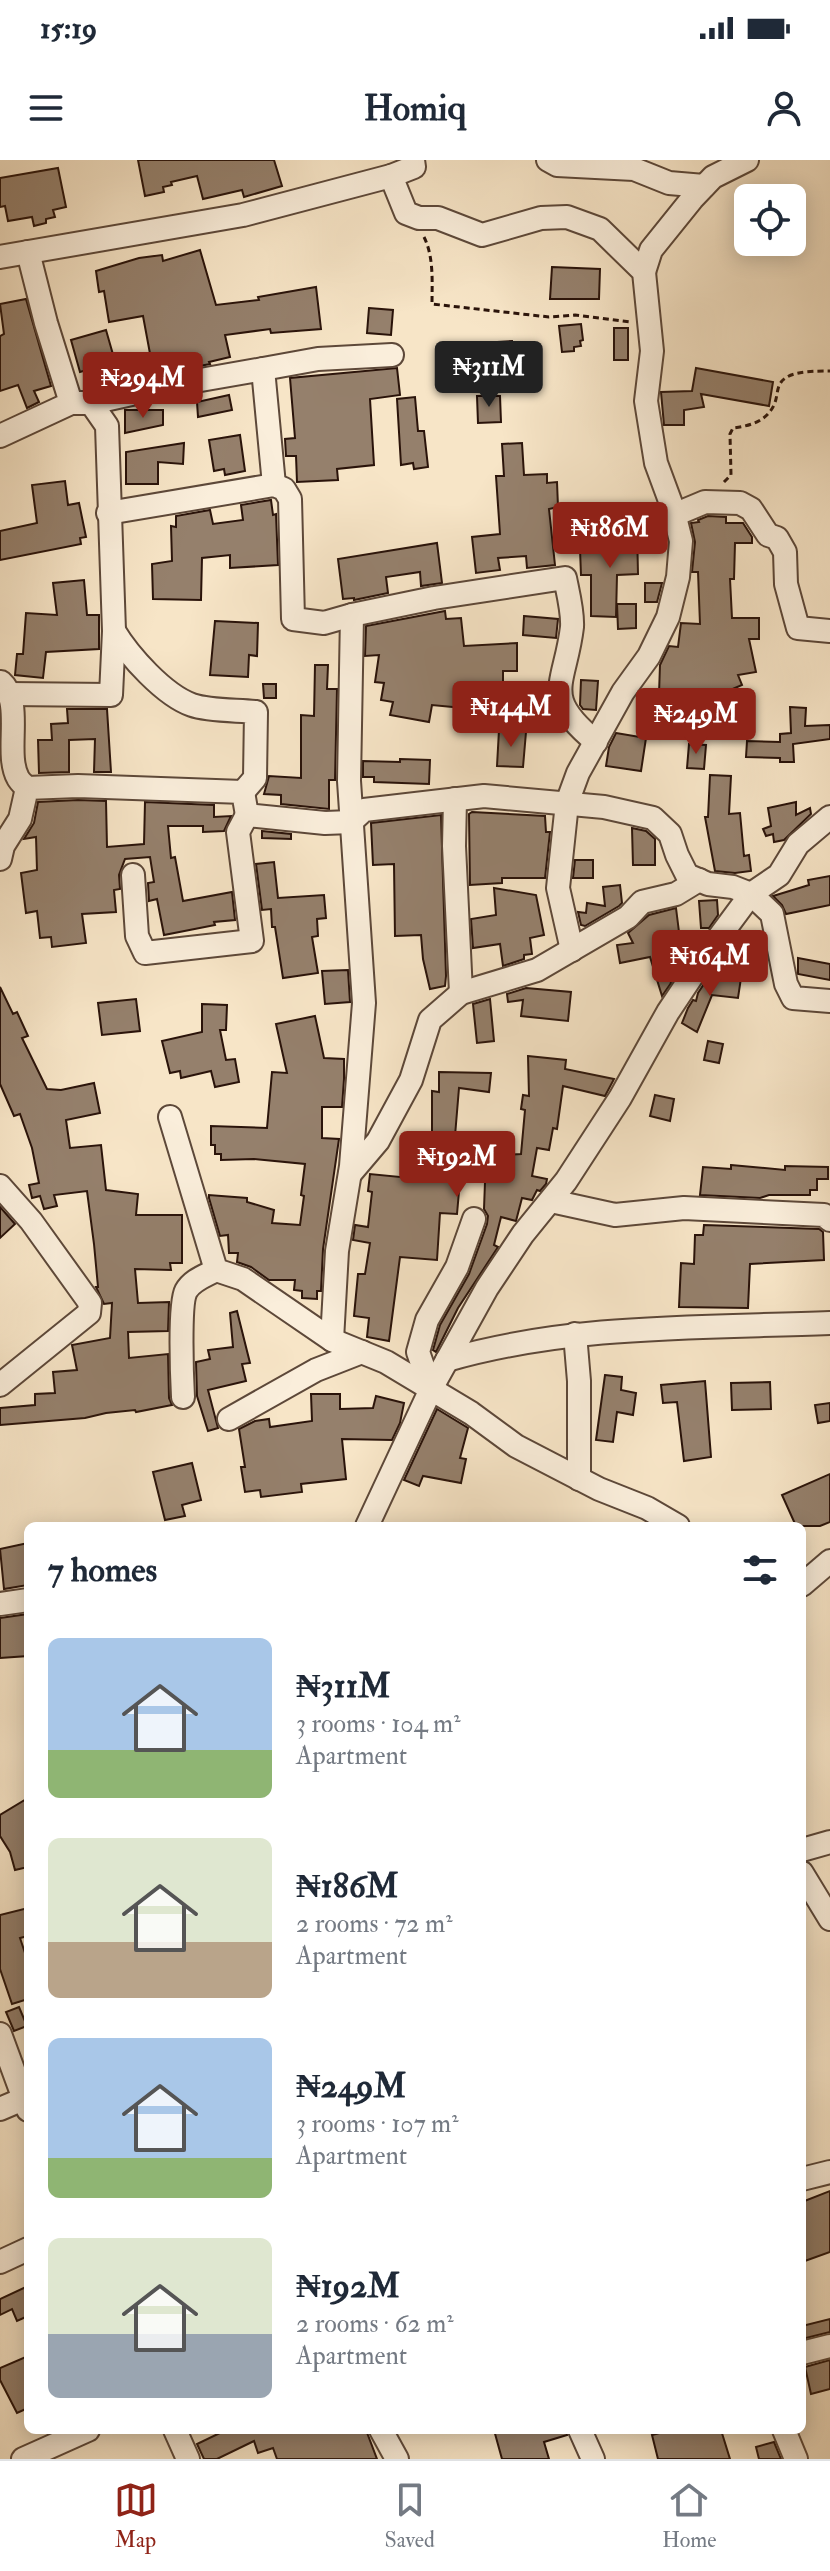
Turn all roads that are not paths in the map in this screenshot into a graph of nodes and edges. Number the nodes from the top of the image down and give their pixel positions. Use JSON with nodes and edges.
{"nodes":[{"id":1,"x":413,"y":160,"type":"edge"},
{"id":2,"x":548,"y":160,"type":"edge"},
{"id":3,"x":747,"y":160,"type":"edge"},
{"id":4,"x":391,"y":176,"type":"junction"},
{"id":5,"x":704,"y":186,"type":"junction"},
{"id":6,"x":28,"y":252,"type":"junction"},
{"id":7,"x":0,"y":257,"type":"edge"},
{"id":8,"x":644,"y":272,"type":"junction"},
{"id":9,"x":392,"y":355,"type":"dead end"},
{"id":10,"x":263,"y":369,"type":"junction"},
{"id":11,"x":81,"y":403,"type":"junction"},
{"id":12,"x":0,"y":436,"type":"edge"},
{"id":13,"x":274,"y":485,"type":"junction"},
{"id":14,"x":108,"y":513,"type":"junction"},
{"id":15,"x":674,"y":515,"type":"junction"},
{"id":16,"x":352,"y":615,"type":"junction"},
{"id":17,"x":114,"y":631,"type":"junction"},
{"id":18,"x":830,"y":631,"type":"edge"},
{"id":19,"x":4,"y":687,"type":"edge"},
{"id":20,"x":596,"y":742,"type":"junction"},
{"id":21,"x":27,"y":788,"type":"junction"},
{"id":22,"x":243,"y":792,"type":"junction"},
{"id":23,"x":455,"y":799,"type":"junction"},
{"id":24,"x":567,"y":803,"type":"junction"},
{"id":25,"x":247,"y":815,"type":"junction"},
{"id":26,"x":830,"y":817,"type":"edge"},
{"id":27,"x":351,"y":822,"type":"junction"},
{"id":28,"x":0,"y":859,"type":"edge"},
{"id":29,"x":133,"y":875,"type":"dead end"},
{"id":30,"x":699,"y":880,"type":"junction"},
{"id":31,"x":751,"y":894,"type":"junction"},
{"id":32,"x":572,"y":950,"type":"junction"},
{"id":33,"x":461,"y":993,"type":"junction"},
{"id":34,"x":830,"y":1001,"type":"edge"},
{"id":35,"x":170,"y":1117,"type":"dead end"},
{"id":36,"x":350,"y":1175,"type":"junction"},
{"id":37,"x":0,"y":1186,"type":"edge"},
{"id":38,"x":551,"y":1201,"type":"junction"},
{"id":39,"x":474,"y":1219,"type":"dead end"},
{"id":40,"x":830,"y":1220,"type":"edge"},
{"id":41,"x":216,"y":1270,"type":"junction"},
{"id":42,"x":830,"y":1323,"type":"edge"},
{"id":43,"x":575,"y":1334,"type":"junction"},
{"id":44,"x":332,"y":1340,"type":"junction"},
{"id":45,"x":362,"y":1352,"type":"junction"},
{"id":46,"x":447,"y":1360,"type":"junction"},
{"id":47,"x":0,"y":1385,"type":"edge"},
{"id":48,"x":431,"y":1389,"type":"junction"},
{"id":49,"x":183,"y":1397,"type":"dead end"},
{"id":50,"x":229,"y":1419,"type":"dead end"},
{"id":51,"x":579,"y":1479,"type":"junction"},
{"id":52,"x":369,"y":1522,"type":"edge"},
{"id":53,"x":671,"y":1522,"type":"edge"},
{"id":54,"x":830,"y":1561,"type":"edge"},
{"id":55,"x":806,"y":1582,"type":"edge"},
{"id":56,"x":24,"y":1601,"type":"edge"},
{"id":57,"x":0,"y":1604,"type":"edge"},
{"id":58,"x":830,"y":1842,"type":"edge"},
{"id":59,"x":806,"y":1849,"type":"edge"},
{"id":60,"x":806,"y":1880,"type":"edge"},
{"id":61,"x":830,"y":1919,"type":"edge"},
{"id":62,"x":0,"y":2034,"type":"edge"},
{"id":63,"x":24,"y":2097,"type":"edge"},
{"id":64,"x":24,"y":2103,"type":"edge"},
{"id":65,"x":0,"y":2109,"type":"edge"},
{"id":66,"x":830,"y":2172,"type":"edge"},
{"id":67,"x":806,"y":2178,"type":"edge"},
{"id":68,"x":24,"y":2251,"type":"edge"},
{"id":69,"x":0,"y":2262,"type":"edge"},
{"id":70,"x":830,"y":2346,"type":"edge"},
{"id":71,"x":806,"y":2352,"type":"edge"},
{"id":72,"x":79,"y":2434,"type":"edge"},
{"id":73,"x":177,"y":2434,"type":"edge"},
{"id":74,"x":383,"y":2434,"type":"edge"},
{"id":75,"x":582,"y":2434,"type":"edge"},
{"id":76,"x":786,"y":2434,"type":"edge"},
{"id":77,"x":23,"y":2459,"type":"edge"},
{"id":78,"x":188,"y":2459,"type":"edge"},
{"id":79,"x":397,"y":2459,"type":"edge"},
{"id":80,"x":593,"y":2459,"type":"edge"},
{"id":81,"x":796,"y":2459,"type":"edge"}],
"edges":[{"from":1,"to":4,"type":"street"},
{"from":2,"to":5,"type":"street"},
{"from":3,"to":5,"type":"street"},
{"from":4,"to":6,"type":"street"},
{"from":4,"to":8,"type":"street"},
{"from":5,"to":8,"type":"street"},
{"from":6,"to":7,"type":"street"},
{"from":6,"to":11,"type":"street"},
{"from":8,"to":15,"type":"street"},
{"from":9,"to":10,"type":"street"},
{"from":10,"to":11,"type":"street"},
{"from":10,"to":13,"type":"street"},
{"from":11,"to":12,"type":"street"},
{"from":11,"to":14,"type":"street"},
{"from":13,"to":14,"type":"street"},
{"from":13,"to":16,"type":"street"},
{"from":14,"to":17,"type":"street"},
{"from":15,"to":18,"type":"street"},
{"from":15,"to":20,"type":"street"},
{"from":16,"to":20,"type":"street"},
{"from":16,"to":27,"type":"street"},
{"from":17,"to":19,"type":"street"},
{"from":17,"to":22,"type":"street"},
{"from":19,"to":21,"type":"street"},
{"from":20,"to":24,"type":"street"},
{"from":21,"to":22,"type":"street"},
{"from":21,"to":28,"type":"street"},
{"from":22,"to":25,"type":"street"},
{"from":23,"to":24,"type":"street"},
{"from":23,"to":27,"type":"street"},
{"from":23,"to":33,"type":"street"},
{"from":24,"to":30,"type":"street"},
{"from":24,"to":32,"type":"street"},
{"from":25,"to":27,"type":"street"},
{"from":25,"to":29,"type":"street"},
{"from":26,"to":31,"type":"street"},
{"from":27,"to":36,"type":"street"},
{"from":30,"to":31,"type":"street"},
{"from":30,"to":32,"type":"street"},
{"from":31,"to":34,"type":"street"},
{"from":31,"to":38,"type":"street"},
{"from":32,"to":33,"type":"street"},
{"from":33,"to":36,"type":"street"},
{"from":35,"to":41,"type":"street"},
{"from":36,"to":44,"type":"street"},
{"from":37,"to":47,"type":"street"},
{"from":38,"to":40,"type":"street"},
{"from":38,"to":46,"type":"street"},
{"from":39,"to":48,"type":"street"},
{"from":41,"to":44,"type":"street"},
{"from":41,"to":49,"type":"street"},
{"from":42,"to":43,"type":"street"},
{"from":43,"to":46,"type":"street"},
{"from":43,"to":51,"type":"street"},
{"from":44,"to":45,"type":"street"},
{"from":45,"to":48,"type":"street"},
{"from":45,"to":50,"type":"street"},
{"from":46,"to":48,"type":"street"},
{"from":48,"to":51,"type":"street"},
{"from":48,"to":52,"type":"street"},
{"from":51,"to":53,"type":"street"},
{"from":54,"to":55,"type":"street"},
{"from":56,"to":57,"type":"street"},
{"from":58,"to":59,"type":"street"},
{"from":60,"to":61,"type":"street"},
{"from":62,"to":63,"type":"street"},
{"from":64,"to":65,"type":"street"},
{"from":66,"to":67,"type":"street"},
{"from":68,"to":69,"type":"street"},
{"from":70,"to":71,"type":"street"},
{"from":72,"to":77,"type":"street"},
{"from":73,"to":78,"type":"street"},
{"from":74,"to":79,"type":"street"},
{"from":75,"to":80,"type":"street"},
{"from":76,"to":81,"type":"street"}]}
